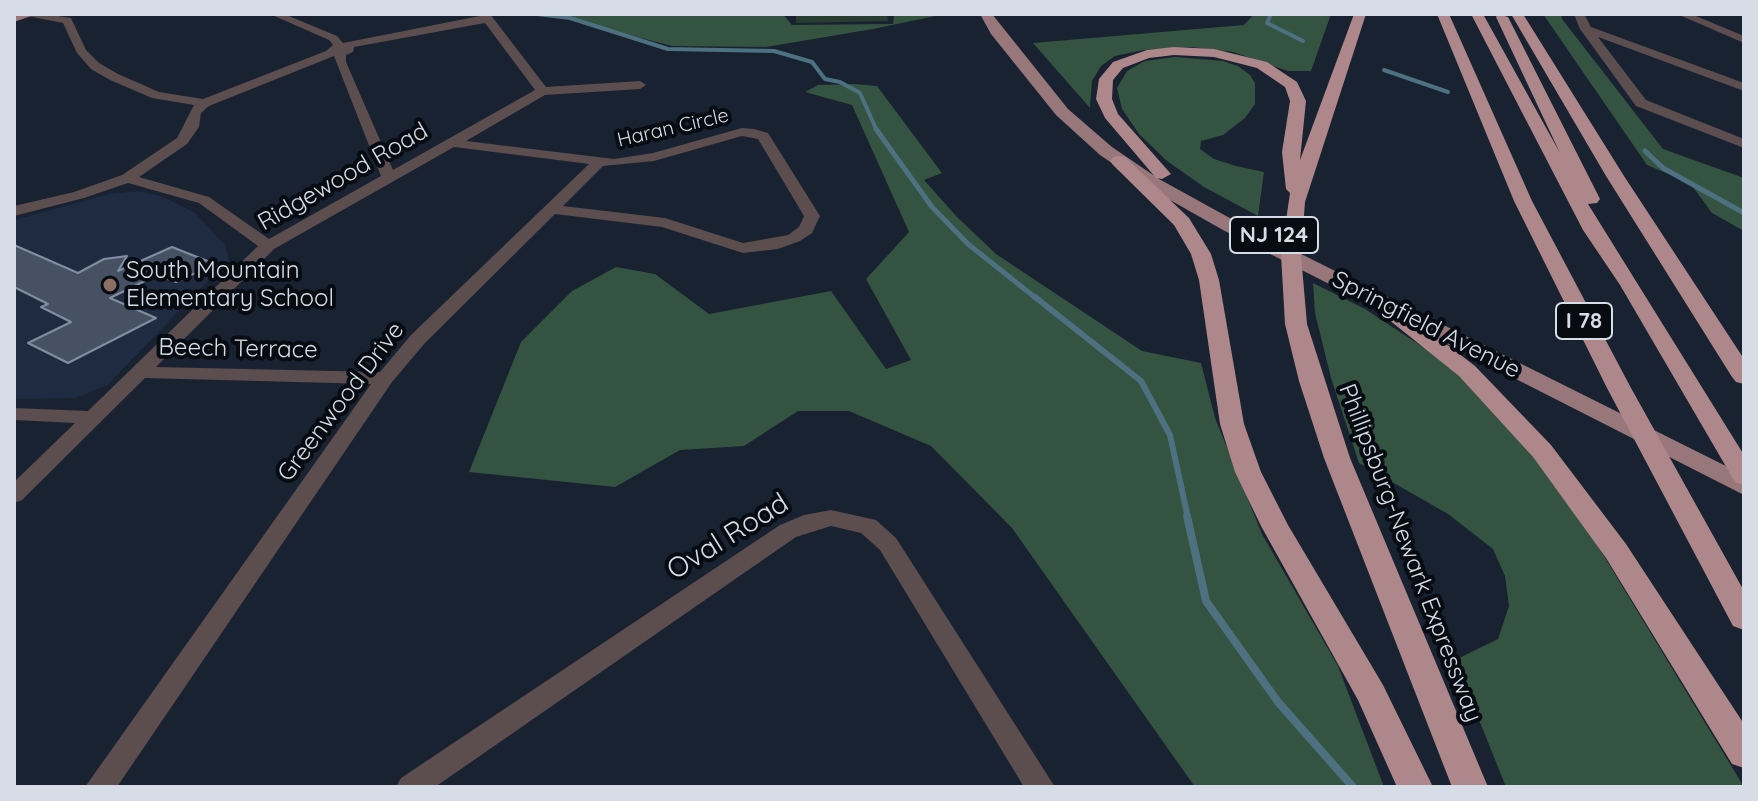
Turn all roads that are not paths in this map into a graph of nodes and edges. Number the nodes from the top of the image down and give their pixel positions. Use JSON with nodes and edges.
{"nodes":[{"id":1,"x":29,"y":14,"type":"edge"},
{"id":2,"x":275,"y":14,"type":"edge"},
{"id":3,"x":986,"y":14,"type":"edge"},
{"id":4,"x":998,"y":14,"type":"edge"},
{"id":5,"x":1360,"y":14,"type":"edge"},
{"id":6,"x":1443,"y":14,"type":"edge"},
{"id":7,"x":1477,"y":14,"type":"edge"},
{"id":8,"x":1501,"y":14,"type":"edge"},
{"id":9,"x":1517,"y":14,"type":"edge"},
{"id":10,"x":1579,"y":14,"type":"edge"},
{"id":11,"x":1682,"y":14,"type":"edge"},
{"id":12,"x":68,"y":17,"type":"edge"},
{"id":13,"x":486,"y":17,"type":"edge"},
{"id":14,"x":14,"y":18,"type":"edge"},
{"id":15,"x":1586,"y":29,"type":"junction"},
{"id":16,"x":1744,"y":40,"type":"edge"},
{"id":17,"x":341,"y":50,"type":"junction"},
{"id":18,"x":640,"y":85,"type":"dead end"},
{"id":19,"x":1744,"y":87,"type":"edge"},
{"id":20,"x":541,"y":91,"type":"junction"},
{"id":21,"x":204,"y":103,"type":"junction"},
{"id":22,"x":452,"y":143,"type":"junction"},
{"id":23,"x":1744,"y":144,"type":"edge"},
{"id":24,"x":600,"y":161,"type":"junction"},
{"id":25,"x":1119,"y":161,"type":"junction"},
{"id":26,"x":1162,"y":174,"type":"junction"},
{"id":27,"x":389,"y":177,"type":"junction"},
{"id":28,"x":127,"y":178,"type":"junction"},
{"id":29,"x":1296,"y":202,"type":"junction"},
{"id":30,"x":551,"y":209,"type":"junction"},
{"id":31,"x":14,"y":211,"type":"edge"},
{"id":32,"x":268,"y":246,"type":"junction"},
{"id":33,"x":1630,"y":285,"type":"junction"},
{"id":34,"x":1375,"y":299,"type":"junction"},
{"id":35,"x":137,"y":372,"type":"junction"},
{"id":36,"x":1744,"y":377,"type":"edge"},
{"id":37,"x":385,"y":378,"type":"junction"},
{"id":38,"x":1574,"y":392,"type":"junction"},
{"id":39,"x":14,"y":414,"type":"edge"},
{"id":40,"x":90,"y":417,"type":"junction"},
{"id":41,"x":1744,"y":469,"type":"edge"},
{"id":42,"x":1744,"y":476,"type":"edge"},
{"id":43,"x":1744,"y":486,"type":"edge"},
{"id":44,"x":14,"y":495,"type":"edge"},
{"id":45,"x":1744,"y":618,"type":"edge"},
{"id":46,"x":1744,"y":753,"type":"edge"},
{"id":47,"x":100,"y":787,"type":"edge"},
{"id":48,"x":411,"y":787,"type":"edge"},
{"id":49,"x":1040,"y":787,"type":"edge"},
{"id":50,"x":1415,"y":787,"type":"edge"},
{"id":51,"x":1470,"y":787,"type":"edge"}],
"edges":[{"from":1,"to":12,"type":"street"},
{"from":1,"to":14,"type":"main road"},
{"from":2,"to":17,"type":"street"},
{"from":3,"to":25,"type":"main road","name":"Springfield Avenue","number":"NJ 124"},
{"from":4,"to":26,"type":"main road","name":"Springfield Avenue","number":"NJ 124"},
{"from":5,"to":29,"type":"highway","name":"Phillipsburg-Newark Expressway"},
{"from":6,"to":45,"type":"highway","number":"I 78"},
{"from":7,"to":33,"type":"highway","number":"I 78"},
{"from":8,"to":33,"type":"highway"},
{"from":9,"to":36,"type":"highway"},
{"from":10,"to":15,"type":"street"},
{"from":11,"to":16,"type":"street"},
{"from":12,"to":21,"type":"street"},
{"from":13,"to":17,"type":"street"},
{"from":13,"to":20,"type":"street"},
{"from":15,"to":19,"type":"street"},
{"from":15,"to":23,"type":"street"},
{"from":17,"to":21,"type":"street"},
{"from":17,"to":27,"type":"street"},
{"from":18,"to":20,"type":"street"},
{"from":20,"to":22,"type":"street","name":"Ridgewood Road"},
{"from":21,"to":28,"type":"street"},
{"from":22,"to":24,"type":"street"},
{"from":22,"to":27,"type":"street","name":"Ridgewood Road"},
{"from":24,"to":30,"type":"street","name":"Greenwood Drive"},
{"from":24,"to":30,"type":"street","name":"Haran Circle"},
{"from":25,"to":34,"type":"main road","name":"Springfield Avenue","number":"NJ 124"},
{"from":25,"to":50,"type":"highway"},
{"from":26,"to":29,"type":"highway"},
{"from":26,"to":38,"type":"main road","name":"Springfield Avenue","number":"NJ 124"},
{"from":27,"to":32,"type":"street","name":"Ridgewood Road"},
{"from":28,"to":31,"type":"street"},
{"from":28,"to":32,"type":"street"},
{"from":29,"to":51,"type":"highway","name":"Phillipsburg-Newark Expressway"},
{"from":30,"to":37,"type":"street","name":"Greenwood Drive"},
{"from":32,"to":35,"type":"street","name":"Ridgewood Road"},
{"from":33,"to":42,"type":"highway","number":"I 78"},
{"from":34,"to":38,"type":"main road","name":"Springfield Avenue","number":"NJ 124"},
{"from":34,"to":46,"type":"highway"},
{"from":35,"to":37,"type":"street","name":"Beech Terrace"},
{"from":35,"to":40,"type":"street","name":"Ridgewood Road"},
{"from":37,"to":47,"type":"street","name":"Greenwood Drive"},
{"from":38,"to":41,"type":"main road","name":"Springfield Avenue","number":"NJ 124"},
{"from":38,"to":43,"type":"main road","name":"Springfield Avenue","number":"NJ 124"},
{"from":39,"to":40,"type":"street"},
{"from":40,"to":44,"type":"street","name":"Ridgewood Road"},
{"from":48,"to":49,"type":"street","name":"Oval Road"}]}
